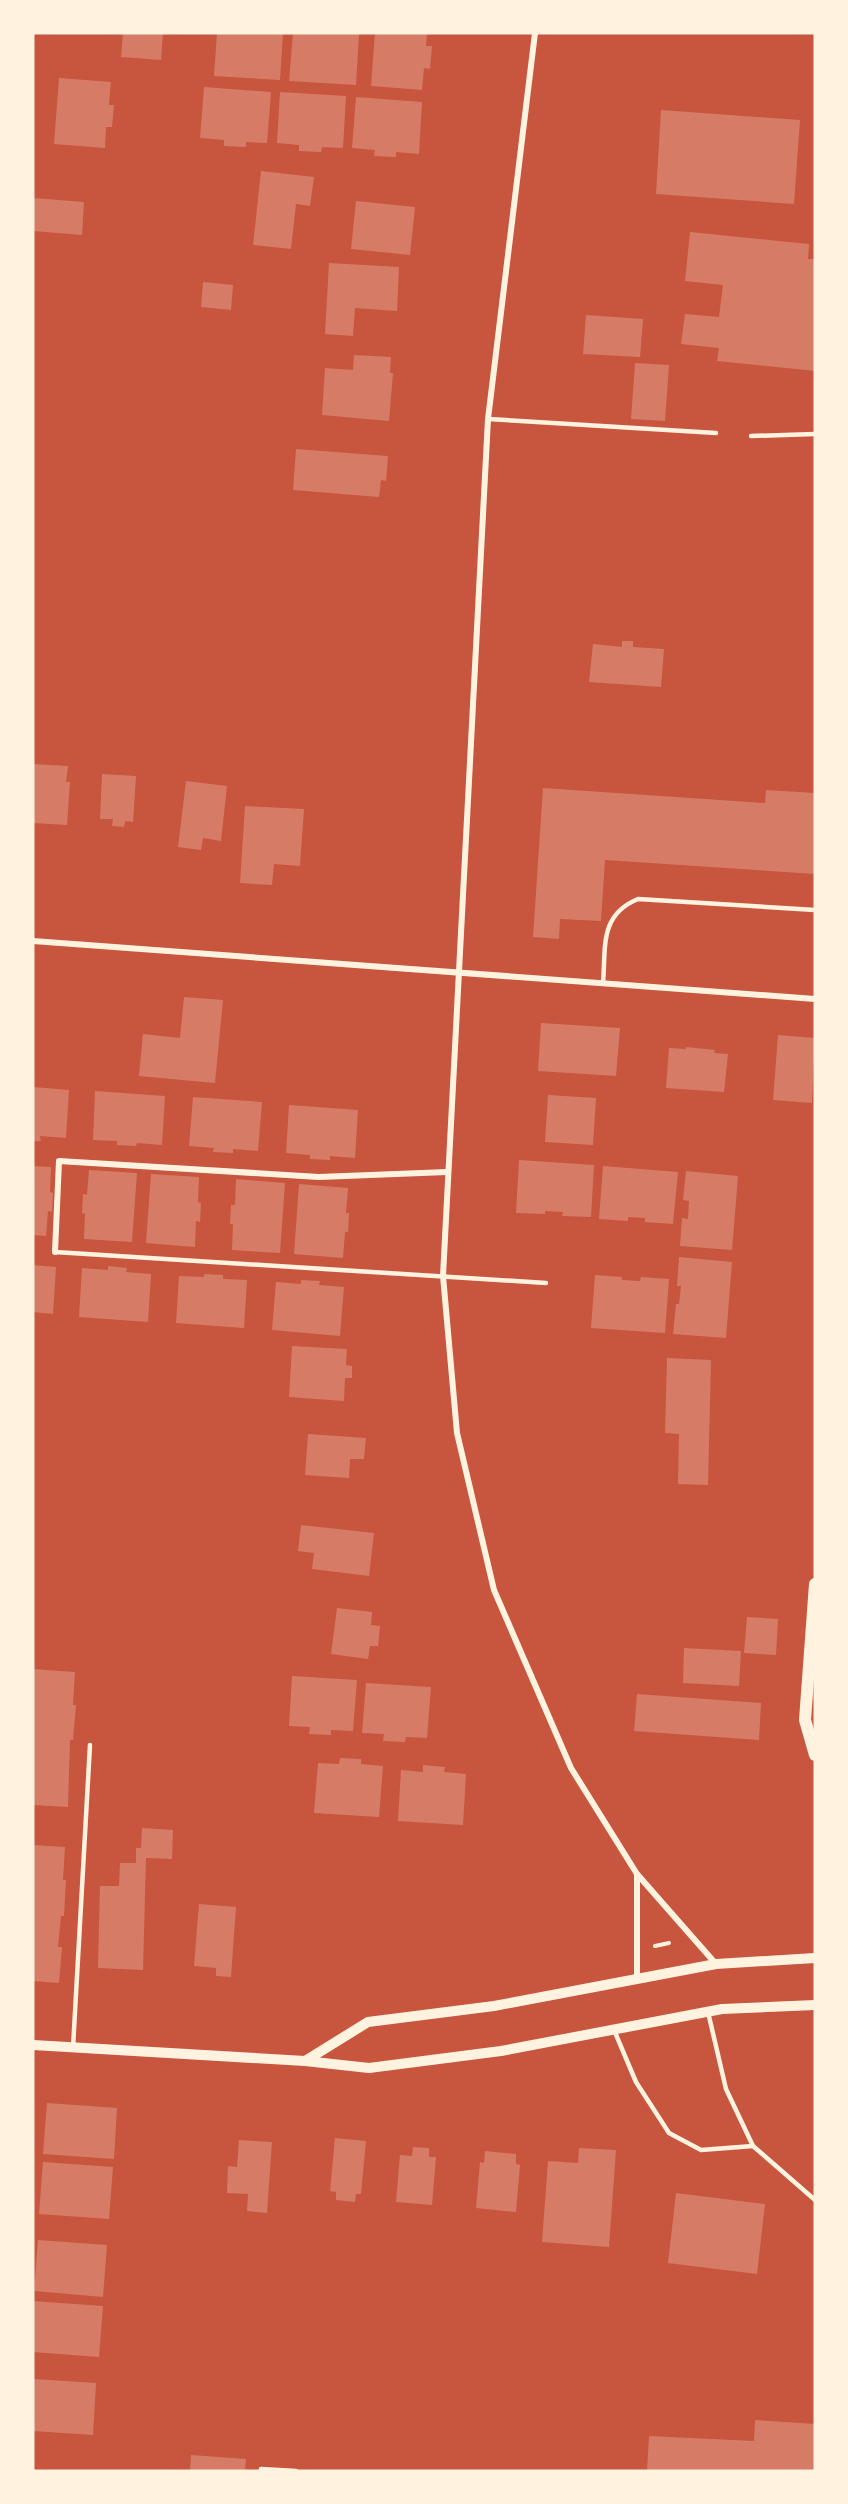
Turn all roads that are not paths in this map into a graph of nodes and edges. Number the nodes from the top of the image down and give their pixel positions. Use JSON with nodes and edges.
{"nodes":[{"id":1,"x":535,"y":33,"type":"edge"},
{"id":2,"x":488,"y":419,"type":"junction"},
{"id":3,"x":716,"y":433,"type":"dead end"},
{"id":4,"x":815,"y":434,"type":"edge"},
{"id":5,"x":751,"y":436,"type":"dead end"},
{"id":6,"x":815,"y":910,"type":"edge"},
{"id":7,"x":33,"y":941,"type":"edge"},
{"id":8,"x":460,"y":973,"type":"junction"},
{"id":9,"x":603,"y":983,"type":"junction"},
{"id":10,"x":815,"y":999,"type":"edge"},
{"id":11,"x":447,"y":1172,"type":"junction"},
{"id":12,"x":55,"y":1252,"type":"joint"},
{"id":13,"x":443,"y":1276,"type":"junction"},
{"id":14,"x":546,"y":1283,"type":"dead end"},
{"id":15,"x":815,"y":1584,"type":"edge"},
{"id":16,"x":90,"y":1745,"type":"dead end"},
{"id":17,"x":815,"y":1755,"type":"edge"},
{"id":18,"x":637,"y":1874,"type":"junction"},
{"id":19,"x":815,"y":1958,"type":"edge"},
{"id":20,"x":716,"y":1964,"type":"junction"},
{"id":21,"x":637,"y":1979,"type":"junction"},
{"id":22,"x":815,"y":2005,"type":"edge"},
{"id":23,"x":708,"y":2012,"type":"junction"},
{"id":24,"x":614,"y":2030,"type":"junction"},
{"id":25,"x":33,"y":2045,"type":"edge"},
{"id":26,"x":72,"y":2048,"type":"junction"},
{"id":27,"x":305,"y":2061,"type":"junction"},
{"id":28,"x":753,"y":2146,"type":"junction"},
{"id":29,"x":815,"y":2200,"type":"edge"},
{"id":30,"x":261,"y":2471,"type":"edge"},
{"id":31,"x":296,"y":2471,"type":"edge"}],
"edges":[{"from":1,"to":2,"type":"street"},
{"from":2,"to":3,"type":"lane"},
{"from":2,"to":8,"type":"street"},
{"from":4,"to":5,"type":"lane"},
{"from":6,"to":9,"type":"lane"},
{"from":7,"to":8,"type":"street"},
{"from":8,"to":9,"type":"street"},
{"from":8,"to":11,"type":"street"},
{"from":9,"to":10,"type":"street"},
{"from":11,"to":12,"type":"street"},
{"from":11,"to":13,"type":"street"},
{"from":12,"to":13,"type":"lane"},
{"from":13,"to":14,"type":"lane"},
{"from":13,"to":18,"type":"street"},
{"from":15,"to":17,"type":"main road"},
{"from":16,"to":26,"type":"lane"},
{"from":18,"to":20,"type":"street"},
{"from":18,"to":21,"type":"street"},
{"from":19,"to":20,"type":"street"},
{"from":20,"to":21,"type":"street"},
{"from":21,"to":27,"type":"street"},
{"from":22,"to":23,"type":"street"},
{"from":23,"to":24,"type":"street"},
{"from":23,"to":28,"type":"lane"},
{"from":24,"to":27,"type":"street"},
{"from":24,"to":28,"type":"lane"},
{"from":25,"to":26,"type":"street"},
{"from":26,"to":27,"type":"street"},
{"from":28,"to":29,"type":"lane"},
{"from":30,"to":31,"type":"lane"}]}
